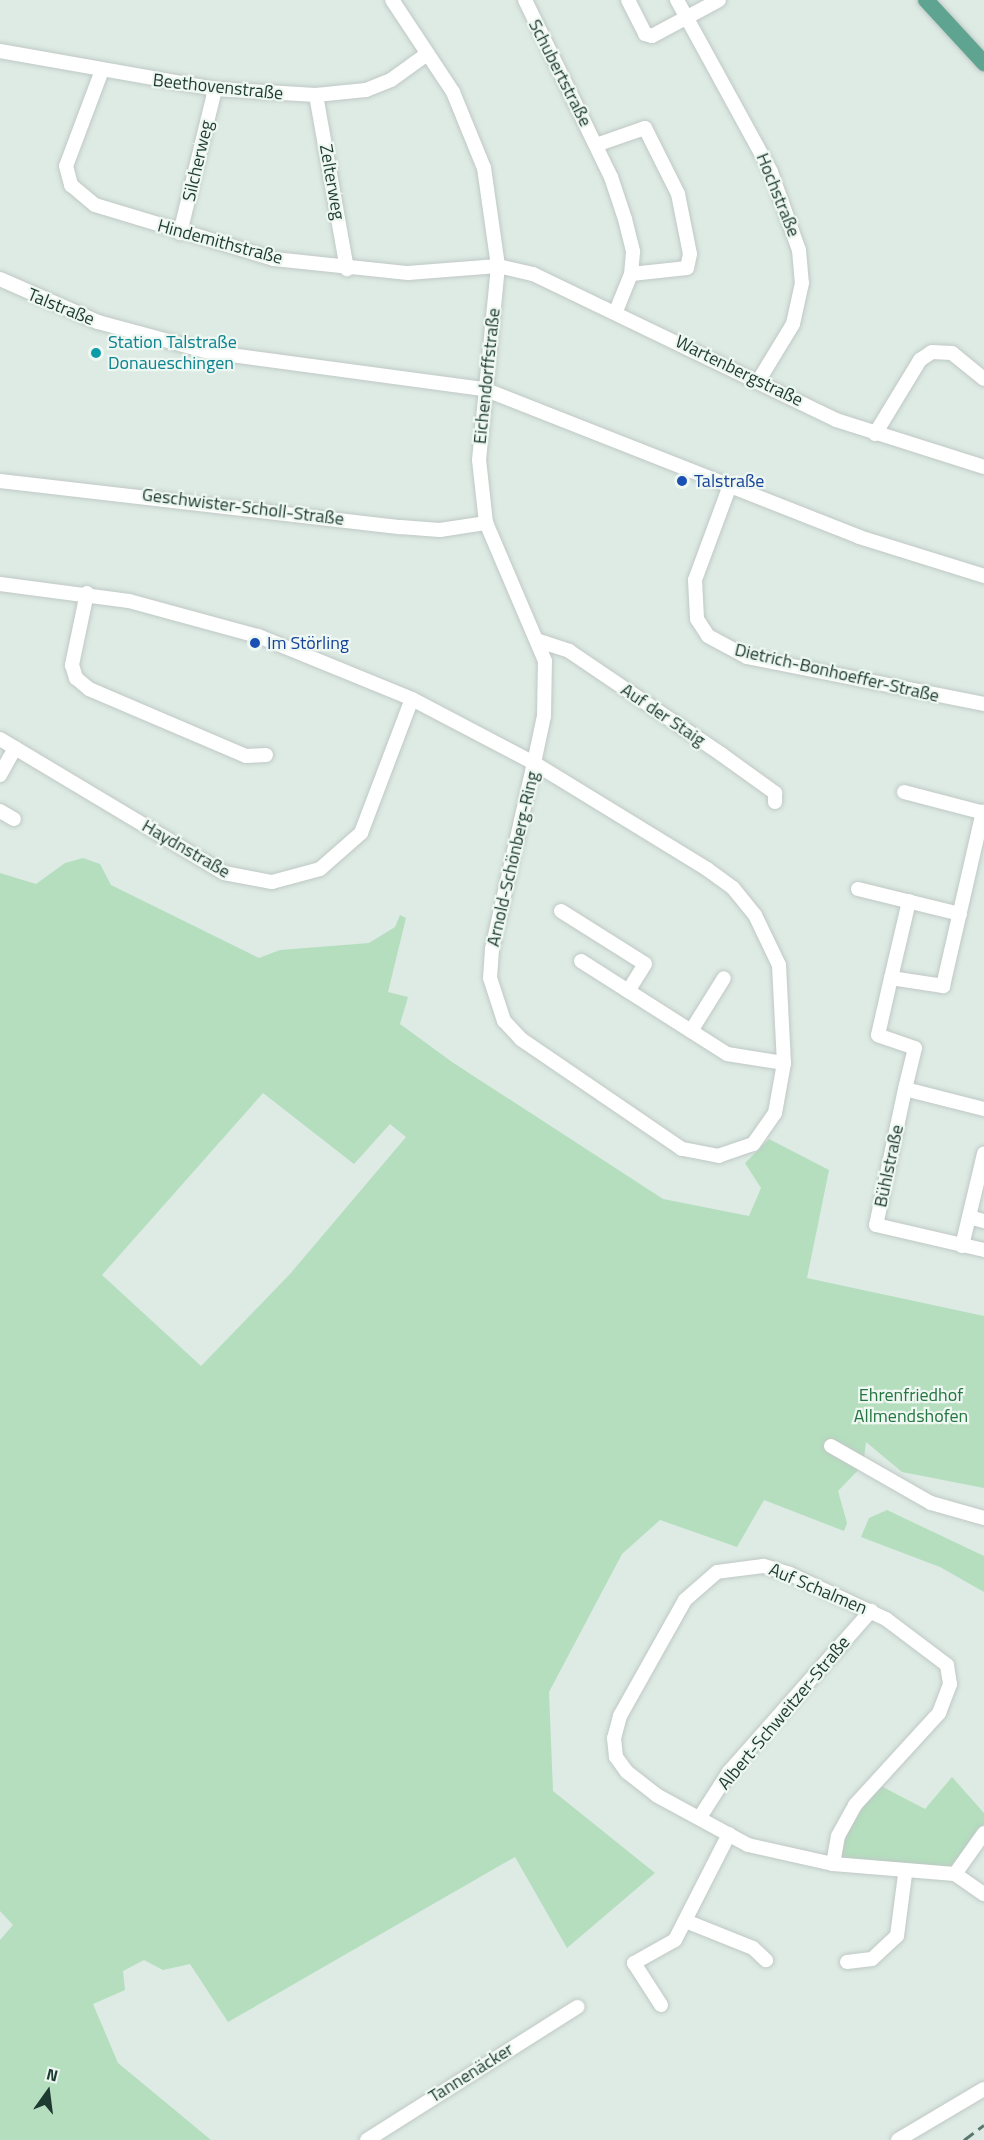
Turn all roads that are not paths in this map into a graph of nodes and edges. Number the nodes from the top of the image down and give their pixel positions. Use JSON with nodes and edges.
{"nodes":[{"id":1,"x":392,"y":0,"type":"edge"},
{"id":2,"x":525,"y":0,"type":"edge"},
{"id":3,"x":628,"y":0,"type":"edge"},
{"id":4,"x":677,"y":0,"type":"edge"},
{"id":5,"x":719,"y":0,"type":"edge"},
{"id":6,"x":926,"y":0,"type":"edge"},
{"id":7,"x":687,"y":17,"type":"junction"},
{"id":8,"x":0,"y":51,"type":"edge"},
{"id":9,"x":428,"y":54,"type":"junction"},
{"id":10,"x":984,"y":63,"type":"edge"},
{"id":11,"x":101,"y":73,"type":"junction"},
{"id":12,"x":215,"y":89,"type":"junction"},
{"id":13,"x":316,"y":95,"type":"junction"},
{"id":14,"x":596,"y":145,"type":"junction"},
{"id":15,"x":180,"y":233,"type":"junction"},
{"id":16,"x":498,"y":266,"type":"junction"},
{"id":17,"x":347,"y":269,"type":"junction"},
{"id":18,"x":631,"y":274,"type":"junction"},
{"id":19,"x":0,"y":279,"type":"edge"},
{"id":20,"x":616,"y":311,"type":"junction"},
{"id":21,"x":984,"y":379,"type":"edge"},
{"id":22,"x":759,"y":380,"type":"junction"},
{"id":23,"x":484,"y":389,"type":"junction"},
{"id":24,"x":875,"y":434,"type":"junction"},
{"id":25,"x":984,"y":467,"type":"edge"},
{"id":26,"x":0,"y":481,"type":"edge"},
{"id":27,"x":729,"y":488,"type":"junction"},
{"id":28,"x":486,"y":523,"type":"junction"},
{"id":29,"x":984,"y":576,"type":"edge"},
{"id":30,"x":0,"y":584,"type":"edge"},
{"id":31,"x":87,"y":593,"type":"junction"},
{"id":32,"x":539,"y":641,"type":"junction"},
{"id":33,"x":412,"y":699,"type":"junction"},
{"id":34,"x":984,"y":704,"type":"edge"},
{"id":35,"x":0,"y":739,"type":"edge"},
{"id":36,"x":15,"y":748,"type":"junction"},
{"id":37,"x":266,"y":755,"type":"dead end"},
{"id":38,"x":534,"y":763,"type":"junction"},
{"id":39,"x":0,"y":775,"type":"edge"},
{"id":40,"x":904,"y":792,"type":"dead end"},
{"id":41,"x":775,"y":802,"type":"dead end"},
{"id":42,"x":0,"y":811,"type":"edge"},
{"id":43,"x":983,"y":812,"type":"edge"},
{"id":44,"x":14,"y":819,"type":"dead end"},
{"id":45,"x":858,"y":889,"type":"dead end"},
{"id":46,"x":909,"y":901,"type":"junction"},
{"id":47,"x":561,"y":911,"type":"dead end"},
{"id":48,"x":960,"y":914,"type":"junction"},
{"id":49,"x":581,"y":962,"type":"dead end"},
{"id":50,"x":724,"y":978,"type":"dead end"},
{"id":51,"x":891,"y":978,"type":"junction"},
{"id":52,"x":628,"y":991,"type":"junction"},
{"id":53,"x":691,"y":1031,"type":"junction"},
{"id":54,"x":784,"y":1064,"type":"junction"},
{"id":55,"x":905,"y":1089,"type":"junction"},
{"id":56,"x":984,"y":1109,"type":"edge"},
{"id":57,"x":984,"y":1154,"type":"edge"},
{"id":58,"x":969,"y":1217,"type":"junction"},
{"id":59,"x":984,"y":1221,"type":"edge"},
{"id":60,"x":962,"y":1246,"type":"junction"},
{"id":61,"x":984,"y":1250,"type":"edge"},
{"id":62,"x":831,"y":1446,"type":"dead end"},
{"id":63,"x":984,"y":1518,"type":"edge"},
{"id":64,"x":871,"y":1611,"type":"junction"},
{"id":65,"x":700,"y":1817,"type":"junction"},
{"id":66,"x":984,"y":1833,"type":"edge"},
{"id":67,"x":729,"y":1834,"type":"junction"},
{"id":68,"x":833,"y":1864,"type":"junction"},
{"id":69,"x":905,"y":1874,"type":"junction"},
{"id":70,"x":955,"y":1874,"type":"junction"},
{"id":71,"x":984,"y":1894,"type":"edge"},
{"id":72,"x":688,"y":1922,"type":"junction"},
{"id":73,"x":766,"y":1960,"type":"dead end"},
{"id":74,"x":847,"y":1962,"type":"dead end"},
{"id":75,"x":661,"y":2005,"type":"dead end"},
{"id":76,"x":577,"y":2007,"type":"dead end"},
{"id":77,"x":984,"y":2089,"type":"edge"},
{"id":78,"x":367,"y":2140,"type":"edge"},
{"id":79,"x":898,"y":2140,"type":"edge"}],
"edges":[{"from":1,"to":9,"type":"street","name":"Eichendorffstraße"},
{"from":2,"to":14,"type":"street","name":"Schubertstraße"},
{"from":3,"to":7,"type":"street"},
{"from":4,"to":7,"type":"street","name":"Hochstraße"},
{"from":5,"to":7,"type":"street"},
{"from":6,"to":10,"type":"main road"},
{"from":7,"to":22,"type":"street","name":"Hochstraße"},
{"from":8,"to":11,"type":"street","name":"Beethovenstraße"},
{"from":9,"to":13,"type":"street","name":"Beethovenstraße"},
{"from":9,"to":16,"type":"street","name":"Eichendorffstraße"},
{"from":11,"to":12,"type":"street","name":"Beethovenstraße"},
{"from":11,"to":15,"type":"street","name":"Hindemithstraße"},
{"from":12,"to":13,"type":"street","name":"Beethovenstraße"},
{"from":12,"to":15,"type":"street","name":"Silcherweg"},
{"from":13,"to":17,"type":"street","name":"Zelterweg"},
{"from":14,"to":18,"type":"street","name":"Schubertstraße"},
{"from":14,"to":18,"type":"street","name":"Schubertstraße"},
{"from":15,"to":17,"type":"street","name":"Hindemithstraße"},
{"from":16,"to":17,"type":"street","name":"Hindemithstraße"},
{"from":16,"to":20,"type":"street","name":"Wartenbergstraße"},
{"from":16,"to":23,"type":"street","name":"Eichendorffstraße"},
{"from":18,"to":20,"type":"street","name":"Schubertstraße"},
{"from":19,"to":23,"type":"street","name":"Talstraße"},
{"from":20,"to":22,"type":"street","name":"Wartenbergstraße"},
{"from":21,"to":24,"type":"street"},
{"from":22,"to":24,"type":"street","name":"Wartenbergstraße"},
{"from":23,"to":27,"type":"street","name":"Talstraße"},
{"from":23,"to":28,"type":"street","name":"Eichendorffstraße"},
{"from":24,"to":25,"type":"street","name":"Wartenbergstraße"},
{"from":26,"to":28,"type":"street","name":"Geschwister-Scholl-Straße"},
{"from":27,"to":29,"type":"street","name":"Talstraße"},
{"from":27,"to":34,"type":"street","name":"Dietrich-Bonhoeffer-Straße"},
{"from":28,"to":32,"type":"street","name":"Eichendorffstraße"},
{"from":30,"to":31,"type":"street"},
{"from":31,"to":33,"type":"street"},
{"from":31,"to":37,"type":"street"},
{"from":32,"to":38,"type":"street","name":"Eichendorffstraße"},
{"from":32,"to":41,"type":"street","name":"Auf der Staig"},
{"from":33,"to":36,"type":"street","name":"Haydnstraße"},
{"from":33,"to":38,"type":"street"},
{"from":35,"to":36,"type":"street","name":"Haydnstraße"},
{"from":36,"to":39,"type":"street"},
{"from":38,"to":54,"type":"street","name":"Arnold-Schönberg-Ring"},
{"from":38,"to":54,"type":"street","name":"Arnold-Schönberg-Ring"},
{"from":40,"to":43,"type":"street"},
{"from":42,"to":44,"type":"street"},
{"from":43,"to":48,"type":"street"},
{"from":45,"to":46,"type":"street"},
{"from":46,"to":48,"type":"street"},
{"from":46,"to":51,"type":"street"},
{"from":47,"to":52,"type":"street"},
{"from":48,"to":51,"type":"street"},
{"from":49,"to":52,"type":"street"},
{"from":50,"to":53,"type":"street"},
{"from":51,"to":55,"type":"street","name":"Bühlstraße"},
{"from":52,"to":53,"type":"street"},
{"from":53,"to":54,"type":"street"},
{"from":55,"to":56,"type":"street"},
{"from":55,"to":60,"type":"street","name":"Bühlstraße"},
{"from":57,"to":58,"type":"street"},
{"from":58,"to":59,"type":"street"},
{"from":58,"to":60,"type":"street"},
{"from":60,"to":61,"type":"street","name":"Bühlstraße"},
{"from":62,"to":63,"type":"street"},
{"from":64,"to":65,"type":"street","name":"Albert-Schweitzer-Straße"},
{"from":64,"to":65,"type":"street","name":"Auf Schalmen"},
{"from":64,"to":68,"type":"street","name":"Auf Schalmen"},
{"from":65,"to":67,"type":"street","name":"Auf Schalmen"},
{"from":66,"to":70,"type":"street"},
{"from":67,"to":68,"type":"street","name":"Auf Schalmen"},
{"from":67,"to":72,"type":"street"},
{"from":68,"to":69,"type":"street","name":"Auf Schalmen"},
{"from":69,"to":70,"type":"street","name":"Auf Schalmen"},
{"from":69,"to":74,"type":"street"},
{"from":70,"to":71,"type":"street"},
{"from":72,"to":73,"type":"street"},
{"from":72,"to":75,"type":"street"},
{"from":76,"to":78,"type":"street","name":"Tannenäcker"},
{"from":77,"to":79,"type":"street"}]}
